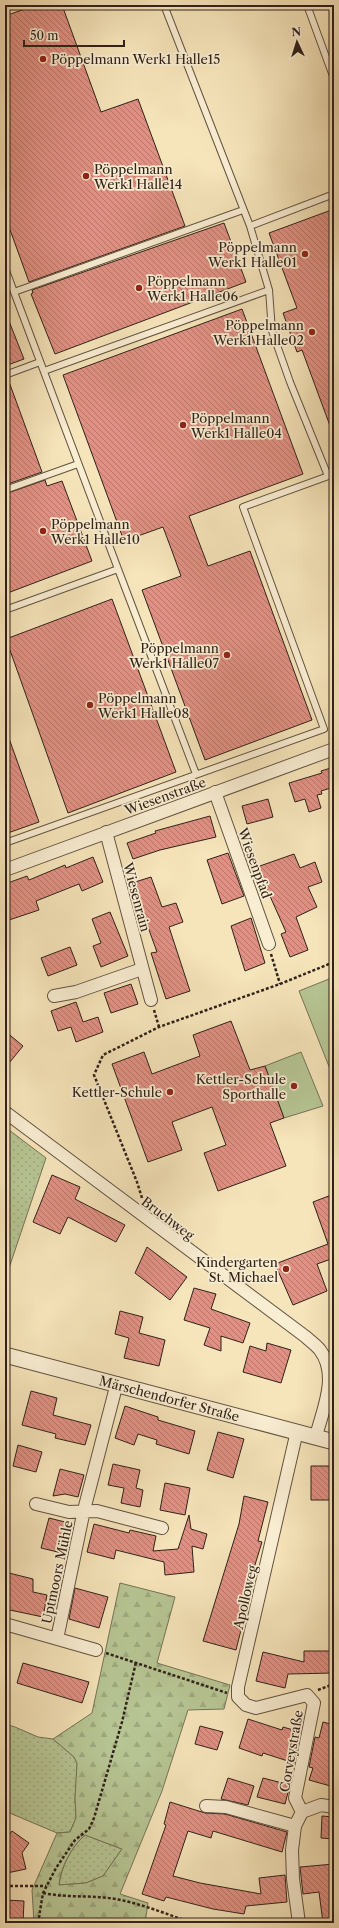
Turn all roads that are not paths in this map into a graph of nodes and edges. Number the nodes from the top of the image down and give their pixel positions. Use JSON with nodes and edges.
{"nodes":[{"id":1,"x":164,"y":5,"type":"edge"},
{"id":2,"x":307,"y":5,"type":"edge"},
{"id":3,"x":334,"y":79,"type":"edge"},
{"id":4,"x":334,"y":194,"type":"edge"},
{"id":5,"x":243,"y":210,"type":"junction"},
{"id":6,"x":250,"y":226,"type":"junction"},
{"id":7,"x":5,"y":269,"type":"edge"},
{"id":8,"x":269,"y":290,"type":"junction"},
{"id":9,"x":14,"y":292,"type":"junction"},
{"id":10,"x":40,"y":362,"type":"junction"},
{"id":11,"x":44,"y":371,"type":"junction"},
{"id":12,"x":5,"y":375,"type":"edge"},
{"id":13,"x":78,"y":464,"type":"junction"},
{"id":14,"x":331,"y":475,"type":"edge"},
{"id":15,"x":5,"y":490,"type":"edge"},
{"id":16,"x":118,"y":569,"type":"junction"},
{"id":17,"x":5,"y":610,"type":"edge"},
{"id":18,"x":334,"y":749,"type":"edge"},
{"id":19,"x":196,"y":774,"type":"junction"},
{"id":20,"x":215,"y":792,"type":"junction"},
{"id":21,"x":106,"y":832,"type":"junction"},
{"id":22,"x":5,"y":843,"type":"edge"},
{"id":23,"x":5,"y":870,"type":"edge"},
{"id":24,"x":269,"y":944,"type":"road end"},
{"id":25,"x":142,"y":968,"type":"junction"},
{"id":26,"x":54,"y":996,"type":"dead end"},
{"id":27,"x":151,"y":1000,"type":"road end"},
{"id":28,"x":5,"y":1112,"type":"edge"},
{"id":29,"x":5,"y":1355,"type":"edge"},
{"id":30,"x":332,"y":1379,"type":"edge"},
{"id":31,"x":117,"y":1383,"type":"junction"},
{"id":32,"x":297,"y":1431,"type":"junction"},
{"id":33,"x":316,"y":1436,"type":"junction"},
{"id":34,"x":334,"y":1442,"type":"edge"},
{"id":35,"x":36,"y":1504,"type":"dead end"},
{"id":36,"x":84,"y":1510,"type":"junction"},
{"id":37,"x":162,"y":1528,"type":"dead end"},
{"id":38,"x":5,"y":1624,"type":"edge"},
{"id":39,"x":57,"y":1638,"type":"junction"},
{"id":40,"x":96,"y":1650,"type":"road end"},
{"id":41,"x":307,"y":1696,"type":"joint"},
{"id":42,"x":206,"y":1806,"type":"dead end"},
{"id":43,"x":334,"y":1807,"type":"edge"},
{"id":44,"x":302,"y":1812,"type":"junction"},
{"id":45,"x":295,"y":1826,"type":"junction"},
{"id":46,"x":299,"y":1923,"type":"edge"}],
"edges":[{"from":1,"to":5,"type":"lane"},
{"from":2,"to":3,"type":"lane"},
{"from":4,"to":6,"type":"lane"},
{"from":5,"to":6,"type":"lane"},
{"from":5,"to":9,"type":"lane"},
{"from":6,"to":8,"type":"lane"},
{"from":7,"to":9,"type":"lane"},
{"from":8,"to":11,"type":"lane"},
{"from":8,"to":14,"type":"lane"},
{"from":9,"to":10,"type":"lane"},
{"from":10,"to":11,"type":"lane"},
{"from":10,"to":12,"type":"lane"},
{"from":11,"to":13,"type":"lane"},
{"from":13,"to":15,"type":"lane"},
{"from":13,"to":16,"type":"lane"},
{"from":14,"to":19,"type":"lane"},
{"from":16,"to":17,"type":"lane"},
{"from":16,"to":19,"type":"lane"},
{"from":18,"to":20,"type":"street","name":"Wiesenstraße"},
{"from":19,"to":22,"type":"lane"},
{"from":20,"to":21,"type":"street","name":"Wiesenstraße"},
{"from":20,"to":24,"type":"street","name":"Wiesenpfad"},
{"from":21,"to":23,"type":"street","name":"Wiesenstraße"},
{"from":21,"to":25,"type":"street","name":"Wiesenrain"},
{"from":25,"to":26,"type":"street"},
{"from":25,"to":27,"type":"street","name":"Wiesenrain"},
{"from":28,"to":30,"type":"street","name":"Bruchweg"},
{"from":29,"to":31,"type":"street","name":"Märschendorfer Straße"},
{"from":30,"to":33,"type":"street","name":"Bruchweg"},
{"from":31,"to":32,"type":"street","name":"Märschendorfer Straße"},
{"from":31,"to":36,"type":"street","name":"Uptmoors Mühle"},
{"from":32,"to":33,"type":"street","name":"Märschendorfer Straße"},
{"from":32,"to":41,"type":"street","name":"Apolloweg"},
{"from":33,"to":34,"type":"street","name":"Märschendorfer Straße"},
{"from":35,"to":36,"type":"street","name":"Uptmoors Mühle"},
{"from":36,"to":37,"type":"street","name":"Uptmoors Mühle"},
{"from":36,"to":39,"type":"street","name":"Uptmoors Mühle"},
{"from":38,"to":39,"type":"street","name":"Uptmoors Mühle"},
{"from":39,"to":40,"type":"street","name":"Uptmoors Mühle"},
{"from":41,"to":44,"type":"street","name":"Corveystraße"},
{"from":42,"to":45,"type":"street"},
{"from":43,"to":44,"type":"street"},
{"from":44,"to":45,"type":"street"},
{"from":45,"to":46,"type":"street"}]}
